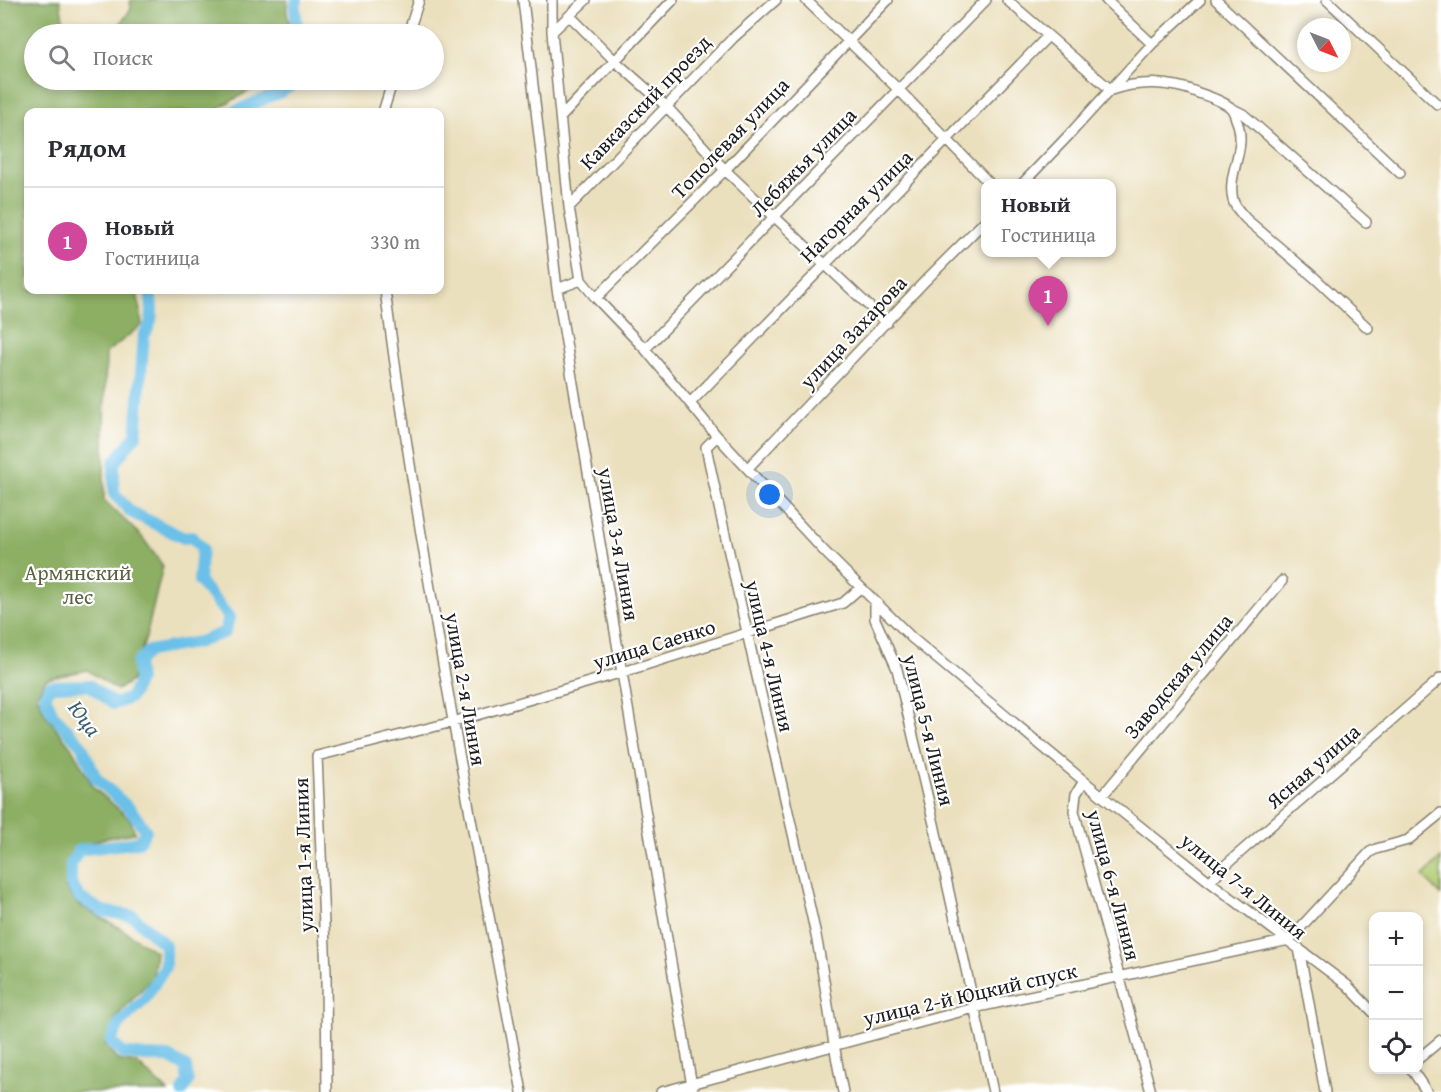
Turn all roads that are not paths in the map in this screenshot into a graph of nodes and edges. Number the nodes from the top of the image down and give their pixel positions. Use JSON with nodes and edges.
{"nodes":[{"id":1,"x":419,"y":0,"type":"edge"},
{"id":2,"x":523,"y":0,"type":"edge"},
{"id":3,"x":552,"y":0,"type":"edge"},
{"id":4,"x":586,"y":0,"type":"edge"},
{"id":5,"x":673,"y":0,"type":"edge"},
{"id":6,"x":776,"y":0,"type":"edge"},
{"id":7,"x":806,"y":0,"type":"edge"},
{"id":8,"x":888,"y":0,"type":"edge"},
{"id":9,"x":986,"y":0,"type":"edge"},
{"id":10,"x":1007,"y":0,"type":"edge"},
{"id":11,"x":1106,"y":0,"type":"edge"},
{"id":12,"x":1200,"y":0,"type":"edge"},
{"id":13,"x":1216,"y":0,"type":"edge"},
{"id":14,"x":1327,"y":0,"type":"edge"},
{"id":15,"x":570,"y":16,"type":"junction"},
{"id":16,"x":411,"y":24,"type":"edge"},
{"id":17,"x":552,"y":32,"type":"junction"},
{"id":18,"x":1048,"y":36,"type":"junction"},
{"id":19,"x":849,"y":41,"type":"junction"},
{"id":20,"x":1152,"y":44,"type":"junction"},
{"id":21,"x":614,"y":60,"type":"junction"},
{"id":22,"x":390,"y":90,"type":"edge"},
{"id":23,"x":899,"y":90,"type":"junction"},
{"id":24,"x":1111,"y":90,"type":"junction"},
{"id":25,"x":1437,"y":104,"type":"dead end"},
{"id":26,"x":666,"y":106,"type":"junction"},
{"id":27,"x":384,"y":108,"type":"edge"},
{"id":28,"x":1231,"y":108,"type":"junction"},
{"id":29,"x":561,"y":117,"type":"junction"},
{"id":30,"x":947,"y":140,"type":"junction"},
{"id":31,"x":725,"y":170,"type":"junction"},
{"id":32,"x":1400,"y":172,"type":"dead end"},
{"id":33,"x":986,"y":179,"type":"edge"},
{"id":34,"x":1026,"y":179,"type":"edge"},
{"id":35,"x":569,"y":207,"type":"junction"},
{"id":36,"x":775,"y":218,"type":"junction"},
{"id":37,"x":1366,"y":222,"type":"dead end"},
{"id":38,"x":981,"y":226,"type":"edge"},
{"id":39,"x":825,"y":264,"type":"junction"},
{"id":40,"x":581,"y":280,"type":"junction"},
{"id":41,"x":557,"y":289,"type":"junction"},
{"id":42,"x":386,"y":294,"type":"edge"},
{"id":43,"x":596,"y":298,"type":"junction"},
{"id":44,"x":887,"y":323,"type":"junction"},
{"id":45,"x":1368,"y":328,"type":"dead end"},
{"id":46,"x":645,"y":350,"type":"junction"},
{"id":47,"x":691,"y":402,"type":"junction"},
{"id":48,"x":717,"y":436,"type":"junction"},
{"id":49,"x":748,"y":468,"type":"junction"},
{"id":50,"x":1282,"y":581,"type":"dead end"},
{"id":51,"x":860,"y":588,"type":"junction"},
{"id":52,"x":875,"y":602,"type":"junction"},
{"id":53,"x":746,"y":634,"type":"junction"},
{"id":54,"x":623,"y":672,"type":"junction"},
{"id":55,"x":1441,"y":678,"type":"edge"},
{"id":56,"x":453,"y":722,"type":"junction"},
{"id":57,"x":1084,"y":781,"type":"junction"},
{"id":58,"x":1102,"y":796,"type":"junction"},
{"id":59,"x":1441,"y":813,"type":"edge"},
{"id":60,"x":1210,"y":882,"type":"junction"},
{"id":61,"x":1288,"y":940,"type":"junction"},
{"id":62,"x":1299,"y":948,"type":"junction"},
{"id":63,"x":1120,"y":978,"type":"junction"},
{"id":64,"x":974,"y":1008,"type":"junction"},
{"id":65,"x":1369,"y":1008,"type":"edge"},
{"id":66,"x":1441,"y":1040,"type":"edge"},
{"id":67,"x":833,"y":1045,"type":"junction"},
{"id":68,"x":1423,"y":1056,"type":"edge"},
{"id":69,"x":1415,"y":1074,"type":"edge"},
{"id":70,"x":692,"y":1088,"type":"edge"},
{"id":71,"x":327,"y":1092,"type":"edge"},
{"id":72,"x":522,"y":1092,"type":"edge"},
{"id":73,"x":661,"y":1092,"type":"edge"},
{"id":74,"x":843,"y":1092,"type":"edge"},
{"id":75,"x":993,"y":1092,"type":"edge"},
{"id":76,"x":1151,"y":1092,"type":"edge"},
{"id":77,"x":1325,"y":1092,"type":"edge"},
{"id":78,"x":1427,"y":1092,"type":"edge"}],
"edges":[{"from":1,"to":16,"type":"street"},
{"from":2,"to":41,"type":"street","name":"улица 3-я Линия"},
{"from":3,"to":17,"type":"street"},
{"from":4,"to":15,"type":"street"},
{"from":5,"to":21,"type":"street"},
{"from":6,"to":26,"type":"street","name":"Кавказский проезд"},
{"from":7,"to":19,"type":"street"},
{"from":8,"to":19,"type":"street","name":"Тополевая улица"},
{"from":9,"to":23,"type":"street","name":"Лебяжья улица"},
{"from":10,"to":18,"type":"street"},
{"from":11,"to":20,"type":"street"},
{"from":12,"to":20,"type":"street"},
{"from":13,"to":32,"type":"street"},
{"from":14,"to":25,"type":"street"},
{"from":15,"to":17,"type":"street"},
{"from":15,"to":21,"type":"street"},
{"from":17,"to":29,"type":"street"},
{"from":18,"to":24,"type":"street"},
{"from":18,"to":30,"type":"street","name":"Нагорная улица"},
{"from":19,"to":23,"type":"street"},
{"from":19,"to":31,"type":"street","name":"Тополевая улица"},
{"from":20,"to":24,"type":"street"},
{"from":21,"to":26,"type":"street"},
{"from":21,"to":29,"type":"street"},
{"from":22,"to":27,"type":"street"},
{"from":23,"to":30,"type":"street"},
{"from":23,"to":36,"type":"street","name":"Лебяжья улица"},
{"from":24,"to":28,"type":"street"},
{"from":24,"to":34,"type":"street"},
{"from":26,"to":31,"type":"street"},
{"from":26,"to":35,"type":"street","name":"Кавказский проезд"},
{"from":28,"to":37,"type":"street"},
{"from":28,"to":45,"type":"street"},
{"from":29,"to":35,"type":"street"},
{"from":30,"to":33,"type":"street"},
{"from":30,"to":39,"type":"street","name":"Нагорная улица"},
{"from":31,"to":36,"type":"street"},
{"from":31,"to":43,"type":"street","name":"Тополевая улица"},
{"from":35,"to":40,"type":"street"},
{"from":36,"to":39,"type":"street"},
{"from":36,"to":46,"type":"street","name":"Лебяжья улица"},
{"from":38,"to":44,"type":"street","name":"улица Захарова"},
{"from":39,"to":44,"type":"street"},
{"from":39,"to":47,"type":"street","name":"Нагорная улица"},
{"from":40,"to":41,"type":"street"},
{"from":40,"to":43,"type":"street"},
{"from":41,"to":54,"type":"street","name":"улица 3-я Линия"},
{"from":42,"to":56,"type":"street","name":"улица 2-я Линия"},
{"from":43,"to":46,"type":"street"},
{"from":44,"to":49,"type":"street","name":"улица Захарова"},
{"from":46,"to":47,"type":"street"},
{"from":47,"to":48,"type":"street"},
{"from":48,"to":49,"type":"street"},
{"from":48,"to":53,"type":"street","name":"улица 4-я Линия"},
{"from":49,"to":51,"type":"street"},
{"from":50,"to":58,"type":"street","name":"Заводская улица"},
{"from":51,"to":52,"type":"street"},
{"from":51,"to":53,"type":"street","name":"улица Саенко"},
{"from":52,"to":57,"type":"street","name":"улица 6-я Линия"},
{"from":52,"to":64,"type":"street","name":"улица 5-я Линия"},
{"from":53,"to":54,"type":"street","name":"улица Саенко"},
{"from":53,"to":67,"type":"street","name":"улица 4-я Линия"},
{"from":54,"to":56,"type":"street","name":"улица Саенко"},
{"from":54,"to":70,"type":"street","name":"улица 3-я Линия"},
{"from":55,"to":60,"type":"street","name":"Ясная улица"},
{"from":56,"to":71,"type":"street","name":"улица 1-я Линия"},
{"from":56,"to":72,"type":"street","name":"улица 2-я Линия"},
{"from":57,"to":58,"type":"street","name":"улица 7-я Линия"},
{"from":57,"to":63,"type":"street","name":"улица 6-я Линия"},
{"from":58,"to":60,"type":"street","name":"улица 7-я Линия"},
{"from":59,"to":61,"type":"street"},
{"from":60,"to":61,"type":"street","name":"улица 7-я Линия"},
{"from":61,"to":62,"type":"street","name":"улица 7-я Линия"},
{"from":61,"to":63,"type":"street","name":"улица 2-й Юцкий спуск"},
{"from":62,"to":65,"type":"street"},
{"from":62,"to":77,"type":"street","name":"улица 7-я Линия"},
{"from":63,"to":64,"type":"street","name":"улица 2-й Юцкий спуск"},
{"from":63,"to":76,"type":"street","name":"улица 6-я Линия"},
{"from":64,"to":67,"type":"street","name":"улица 2-й Юцкий спуск"},
{"from":64,"to":75,"type":"street","name":"улица 5-я Линия"},
{"from":66,"to":68,"type":"street"},
{"from":67,"to":70,"type":"street","name":"улица 2-й Юцкий спуск"},
{"from":67,"to":74,"type":"street","name":"улица 4-я Линия"},
{"from":69,"to":78,"type":"street"},
{"from":70,"to":73,"type":"street","name":"улица 2-й Юцкий спуск"}]}
